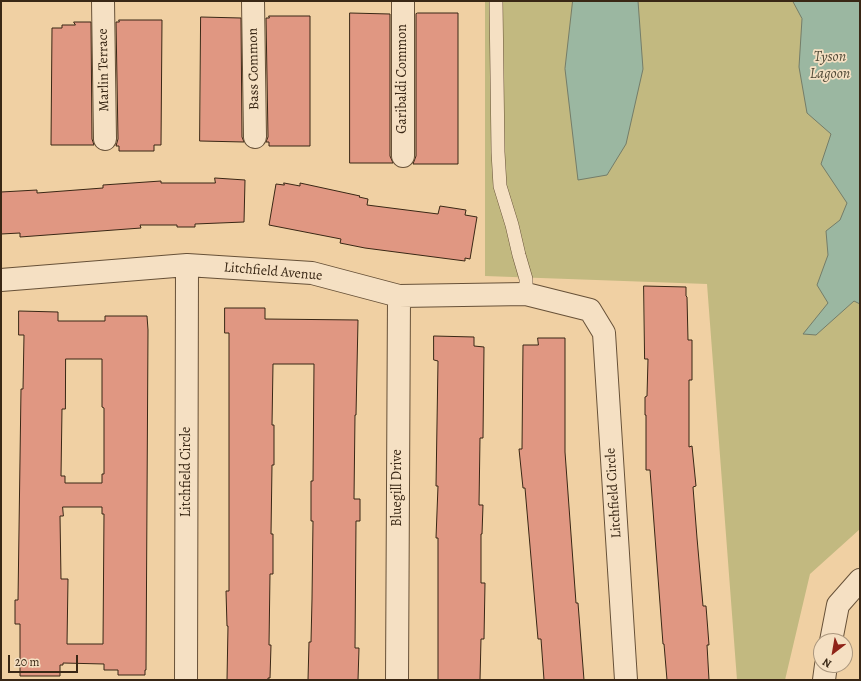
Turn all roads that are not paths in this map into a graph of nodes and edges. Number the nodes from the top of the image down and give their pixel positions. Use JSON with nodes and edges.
{"nodes":[{"id":1,"x":103,"y":1,"type":"edge"},
{"id":2,"x":253,"y":1,"type":"edge"},
{"id":3,"x":403,"y":1,"type":"edge"},
{"id":4,"x":496,"y":1,"type":"edge"},
{"id":5,"x":255,"y":138,"type":"dead end"},
{"id":6,"x":105,"y":140,"type":"dead end"},
{"id":7,"x":404,"y":156,"type":"dead end"},
{"id":8,"x":187,"y":265,"type":"junction"},
{"id":9,"x":1,"y":280,"type":"edge"},
{"id":10,"x":526,"y":294,"type":"junction"},
{"id":11,"x":399,"y":296,"type":"junction"},
{"id":12,"x":590,"y":310,"type":"joint"},
{"id":13,"x":860,"y":580,"type":"edge"},
{"id":14,"x":833,"y":633,"type":"edge"},
{"id":15,"x":186,"y":680,"type":"edge"},
{"id":16,"x":397,"y":680,"type":"edge"},
{"id":17,"x":626,"y":680,"type":"edge"}],
"edges":[{"from":1,"to":6,"type":"street","name":"Marlin Terrace"},
{"from":2,"to":5,"type":"street","name":"Bass Common"},
{"from":3,"to":7,"type":"street","name":"Garibaldi Common"},
{"from":4,"to":10,"type":"lane"},
{"from":8,"to":9,"type":"street","name":"Litchfield Avenue"},
{"from":8,"to":11,"type":"street","name":"Litchfield Avenue"},
{"from":8,"to":15,"type":"street","name":"Litchfield Circle"},
{"from":10,"to":11,"type":"street","name":"Litchfield Avenue"},
{"from":10,"to":12,"type":"street","name":"Litchfield Avenue"},
{"from":11,"to":16,"type":"street","name":"Bluegill Drive"},
{"from":12,"to":17,"type":"street","name":"Litchfield Circle"},
{"from":13,"to":14,"type":"street"}]}
